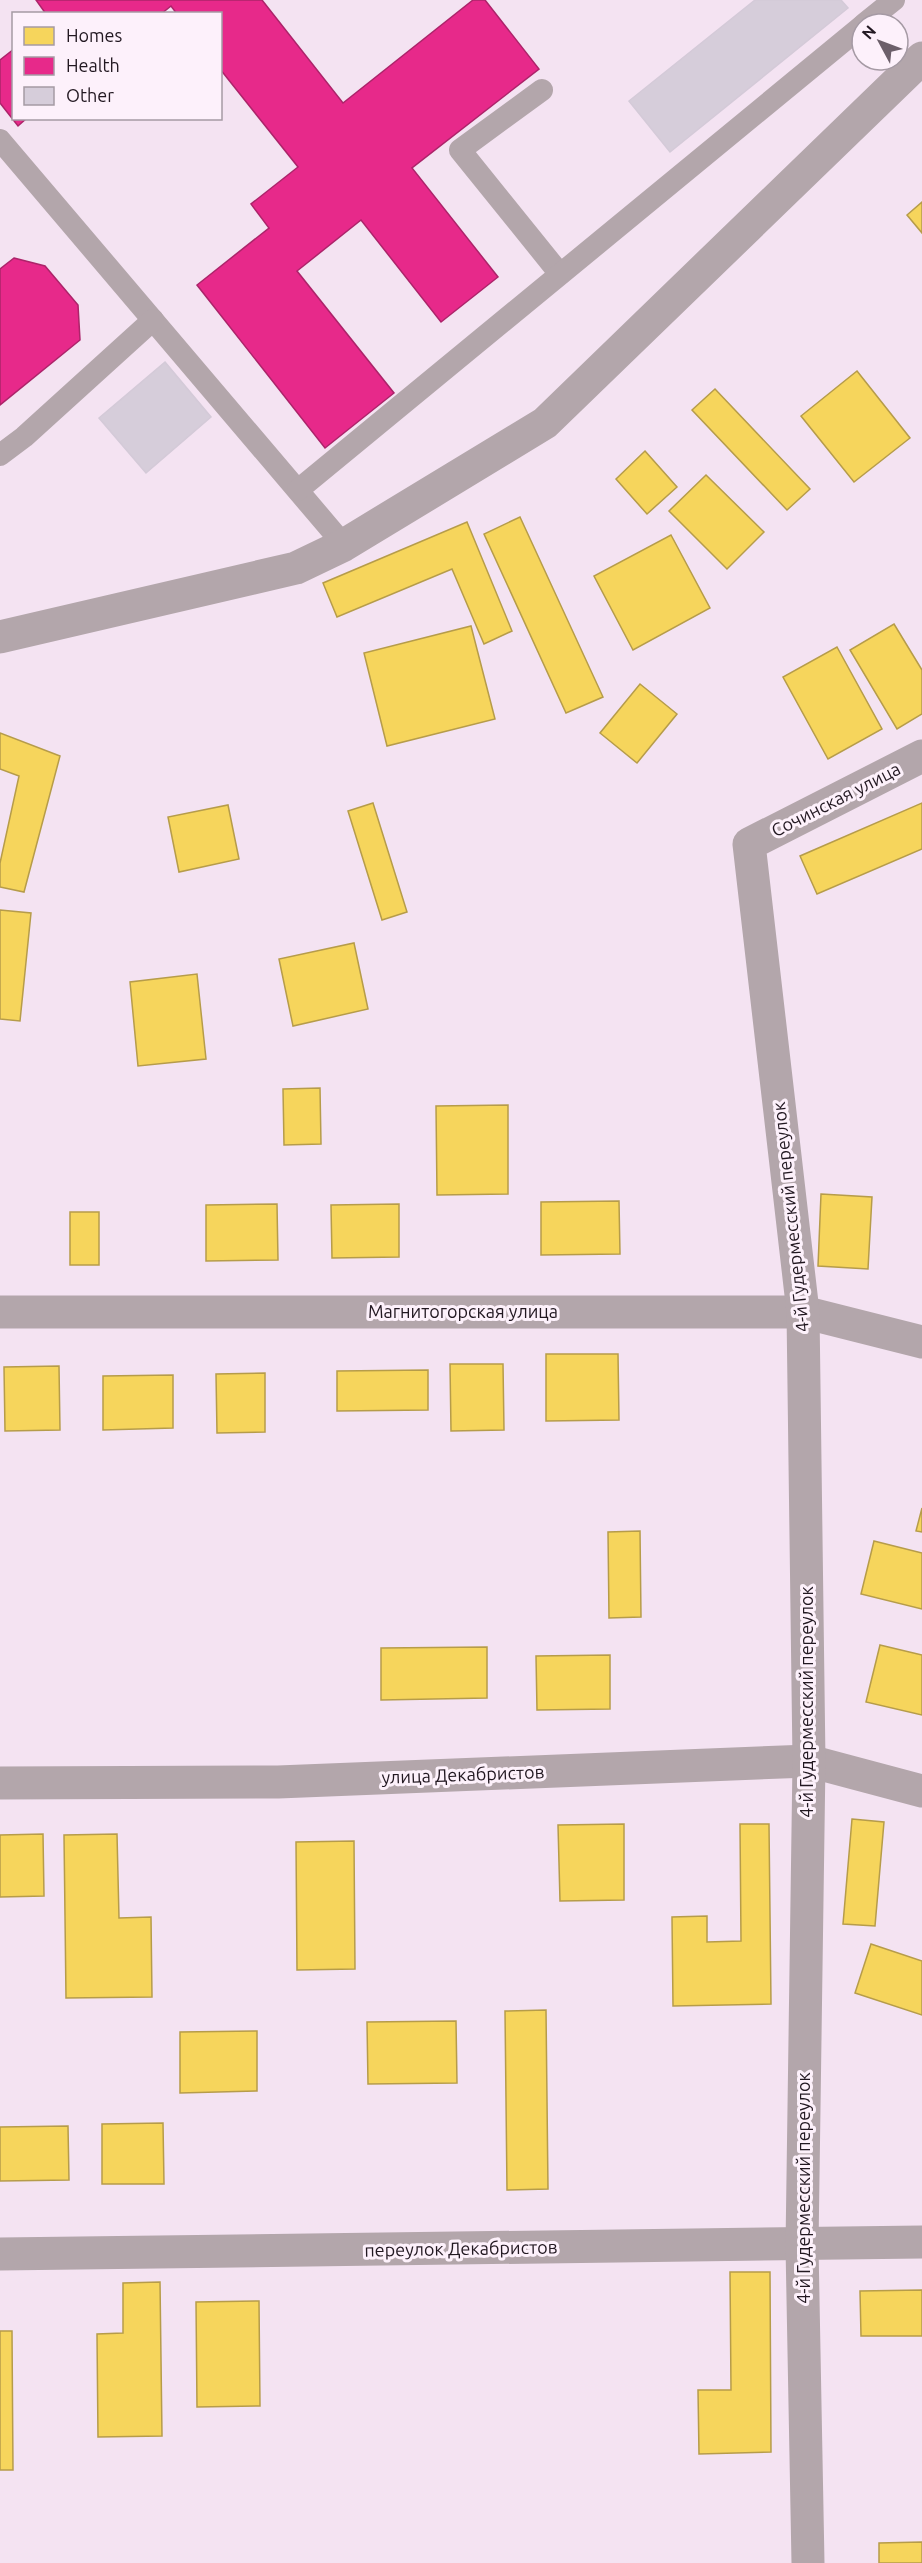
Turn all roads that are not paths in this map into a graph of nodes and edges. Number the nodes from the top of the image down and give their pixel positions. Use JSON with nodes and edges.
{"nodes":[{"id":1,"x":894,"y":0,"type":"edge"},
{"id":2,"x":879,"y":12,"type":"edge"},
{"id":3,"x":850,"y":36,"type":"edge"},
{"id":4,"x":922,"y":58,"type":"edge"},
{"id":5,"x":542,"y":90,"type":"dead end"},
{"id":6,"x":0,"y":140,"type":"edge"},
{"id":7,"x":560,"y":274,"type":"junction"},
{"id":8,"x":153,"y":320,"type":"junction"},
{"id":9,"x":0,"y":455,"type":"edge"},
{"id":10,"x":298,"y":490,"type":"junction"},
{"id":11,"x":344,"y":545,"type":"junction"},
{"id":12,"x":0,"y":637,"type":"edge"},
{"id":13,"x":922,"y":756,"type":"edge"},
{"id":14,"x":749,"y":844,"type":"joint"},
{"id":15,"x":0,"y":1312,"type":"edge"},
{"id":16,"x":803,"y":1312,"type":"junction"},
{"id":17,"x":922,"y":1342,"type":"edge"},
{"id":18,"x":808,"y":1761,"type":"junction"},
{"id":19,"x":0,"y":1783,"type":"edge"},
{"id":20,"x":922,"y":1791,"type":"edge"},
{"id":21,"x":922,"y":2242,"type":"edge"},
{"id":22,"x":802,"y":2246,"type":"junction"},
{"id":23,"x":0,"y":2254,"type":"edge"},
{"id":24,"x":808,"y":2563,"type":"edge"}],
"edges":[{"from":1,"to":2,"type":"lane"},
{"from":3,"to":7,"type":"lane"},
{"from":4,"to":11,"type":"street"},
{"from":5,"to":7,"type":"lane"},
{"from":6,"to":8,"type":"lane"},
{"from":7,"to":10,"type":"lane"},
{"from":8,"to":9,"type":"lane"},
{"from":8,"to":10,"type":"lane"},
{"from":10,"to":11,"type":"lane"},
{"from":11,"to":12,"type":"street"},
{"from":13,"to":14,"type":"street","name":"Сочинская улица"},
{"from":14,"to":16,"type":"street","name":"4-й Гудермесский переулок"},
{"from":15,"to":16,"type":"street","name":"Магнитогорская улица"},
{"from":16,"to":17,"type":"street","name":"Магнитогорская улица"},
{"from":16,"to":18,"type":"street","name":"4-й Гудермесский переулок"},
{"from":18,"to":19,"type":"street","name":"улица Декабристов"},
{"from":18,"to":20,"type":"street","name":"улица Декабристов"},
{"from":18,"to":22,"type":"street","name":"4-й Гудермесский переулок"},
{"from":21,"to":22,"type":"street","name":"переулок Декабристов"},
{"from":22,"to":23,"type":"street","name":"переулок Декабристов"},
{"from":22,"to":24,"type":"street","name":"4-й Гудермесский переулок"}]}
